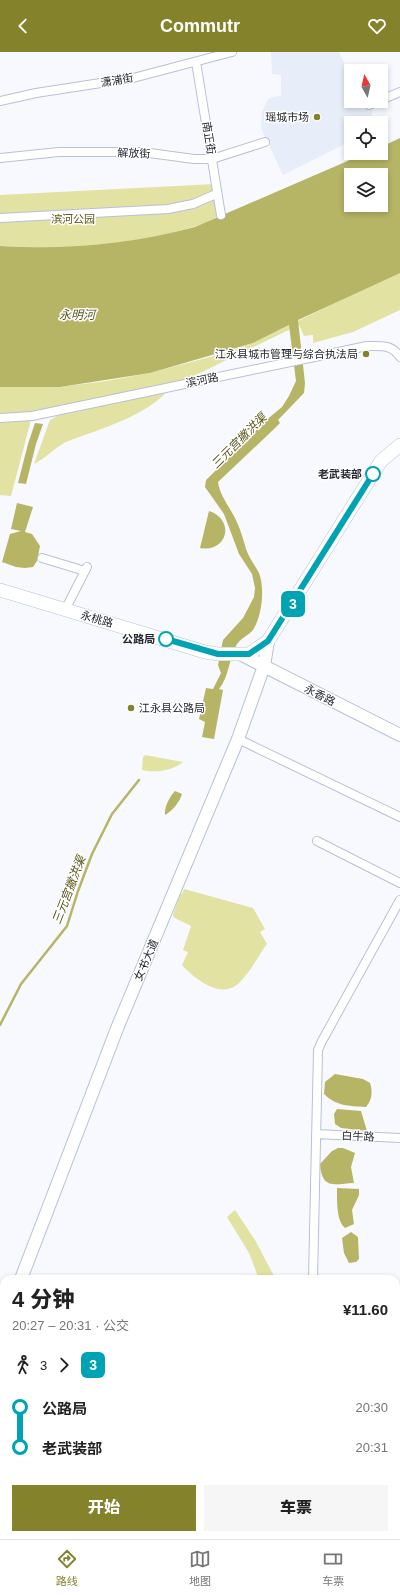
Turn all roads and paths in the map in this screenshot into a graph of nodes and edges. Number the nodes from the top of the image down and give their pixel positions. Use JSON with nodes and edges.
{"nodes":[{"id":1,"x":232,"y":52,"type":"edge"},
{"id":2,"x":196,"y":62,"type":"junction"},
{"id":3,"x":400,"y":92,"type":"edge"},
{"id":4,"x":388,"y":97,"type":"edge"},
{"id":5,"x":0,"y":101,"type":"edge"},
{"id":6,"x":265,"y":142,"type":"dead end"},
{"id":7,"x":0,"y":158,"type":"edge"},
{"id":8,"x":212,"y":159,"type":"junction"},
{"id":9,"x":216,"y":194,"type":"junction"},
{"id":10,"x":221,"y":215,"type":"dead end"},
{"id":11,"x":0,"y":218,"type":"edge"},
{"id":12,"x":400,"y":357,"type":"edge"},
{"id":13,"x":0,"y":418,"type":"edge"},
{"id":14,"x":400,"y":445,"type":"edge"},
{"id":15,"x":42,"y":558,"type":"dead end"},
{"id":16,"x":0,"y":590,"type":"edge"},
{"id":17,"x":65,"y":610,"type":"junction"},
{"id":18,"x":263,"y":645,"type":"junction"},
{"id":19,"x":240,"y":654,"type":"junction"},
{"id":20,"x":264,"y":666,"type":"junction"},
{"id":21,"x":400,"y":735,"type":"edge"},
{"id":22,"x":238,"y":739,"type":"junction"},
{"id":23,"x":400,"y":817,"type":"edge"},
{"id":24,"x":318,"y":841,"type":"dead end"},
{"id":25,"x":400,"y":883,"type":"edge"},
{"id":26,"x":400,"y":900,"type":"edge"},
{"id":27,"x":316,"y":1134,"type":"junction"},
{"id":28,"x":400,"y":1138,"type":"edge"},
{"id":29,"x":23,"y":1275,"type":"edge"},
{"id":30,"x":313,"y":1275,"type":"edge"}],
"edges":[{"from":1,"to":2,"type":"street","name":"潇浦街"},
{"from":2,"to":5,"type":"street","name":"潇浦街"},
{"from":2,"to":8,"type":"street","name":"南正街"},
{"from":3,"to":4,"type":"street"},
{"from":6,"to":8,"type":"street","name":"解放街"},
{"from":7,"to":8,"type":"street","name":"解放街"},
{"from":8,"to":9,"type":"street","name":"南正街"},
{"from":9,"to":10,"type":"street","name":"南正街"},
{"from":9,"to":11,"type":"street"},
{"from":12,"to":13,"type":"street","name":"滨河路"},
{"from":14,"to":18,"type":"main road"},
{"from":15,"to":17,"type":"street"},
{"from":16,"to":17,"type":"main road","name":"永桃路"},
{"from":17,"to":19,"type":"main road","name":"永桃路"},
{"from":18,"to":19,"type":"main road","name":"永桃路"},
{"from":18,"to":20,"type":"main road","name":"女书大道"},
{"from":19,"to":20,"type":"main road","name":"永香路"},
{"from":20,"to":21,"type":"main road","name":"永香路"},
{"from":20,"to":22,"type":"main road","name":"女书大道"},
{"from":22,"to":23,"type":"street"},
{"from":22,"to":29,"type":"main road","name":"女书大道"},
{"from":24,"to":25,"type":"street"},
{"from":26,"to":27,"type":"street"},
{"from":27,"to":28,"type":"street","name":"白牛路"},
{"from":27,"to":30,"type":"street"}]}
